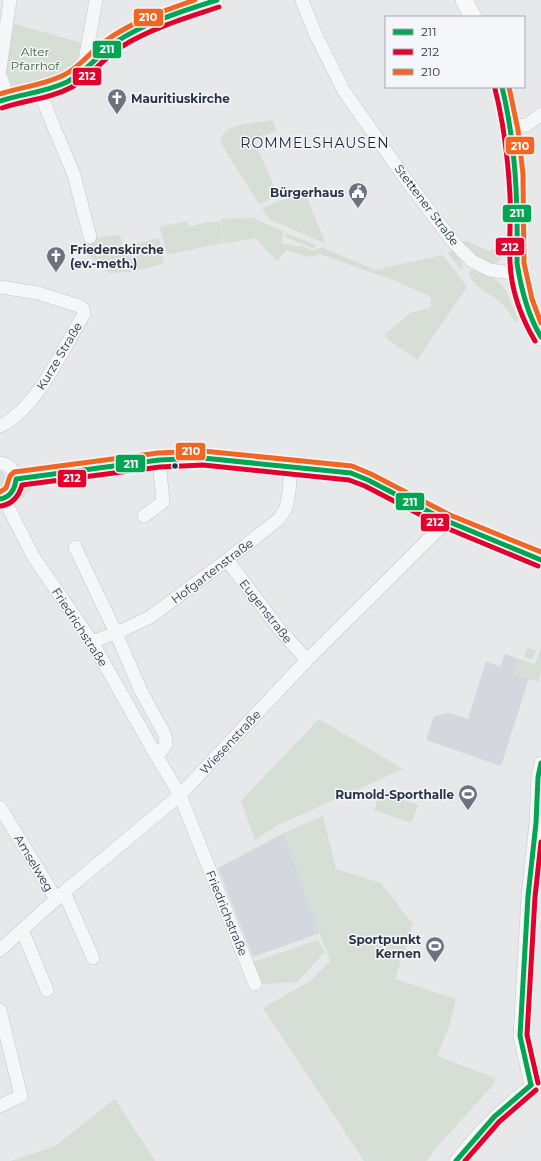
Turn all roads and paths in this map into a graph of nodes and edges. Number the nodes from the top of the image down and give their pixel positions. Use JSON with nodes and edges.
{"nodes":[{"id":1,"x":10,"y":0,"type":"edge"},
{"id":2,"x":96,"y":0,"type":"edge"},
{"id":3,"x":217,"y":0,"type":"edge"},
{"id":4,"x":302,"y":0,"type":"edge"},
{"id":5,"x":464,"y":0,"type":"edge"},
{"id":6,"x":472,"y":16,"type":"edge"},
{"id":7,"x":0,"y":69,"type":"edge"},
{"id":8,"x":83,"y":71,"type":"junction"},
{"id":9,"x":0,"y":75,"type":"edge"},
{"id":10,"x":502,"y":88,"type":"edge"},
{"id":11,"x":40,"y":92,"type":"junction"},
{"id":12,"x":4,"y":100,"type":"edge"},
{"id":13,"x":541,"y":114,"type":"edge"},
{"id":14,"x":511,"y":126,"type":"junction"},
{"id":15,"x":90,"y":237,"type":"dead end"},
{"id":16,"x":518,"y":274,"type":"junction"},
{"id":17,"x":0,"y":286,"type":"edge"},
{"id":18,"x":541,"y":337,"type":"edge"},
{"id":19,"x":0,"y":426,"type":"edge"},
{"id":20,"x":159,"y":460,"type":"junction"},
{"id":21,"x":0,"y":463,"type":"edge"},
{"id":22,"x":291,"y":466,"type":"junction"},
{"id":23,"x":16,"y":479,"type":"junction"},
{"id":24,"x":2,"y":499,"type":"edge"},
{"id":25,"x":144,"y":516,"type":"dead end"},
{"id":26,"x":448,"y":520,"type":"junction"},
{"id":27,"x":75,"y":548,"type":"dead end"},
{"id":28,"x":227,"y":560,"type":"junction"},
{"id":29,"x":541,"y":560,"type":"edge"},
{"id":30,"x":116,"y":633,"type":"junction"},
{"id":31,"x":92,"y":642,"type":"junction"},
{"id":32,"x":307,"y":660,"type":"junction"},
{"id":33,"x":156,"y":755,"type":"junction"},
{"id":34,"x":541,"y":763,"type":"edge"},
{"id":35,"x":180,"y":795,"type":"junction"},
{"id":36,"x":0,"y":807,"type":"edge"},
{"id":37,"x":60,"y":895,"type":"junction"},
{"id":38,"x":22,"y":930,"type":"junction"},
{"id":39,"x":0,"y":950,"type":"edge"},
{"id":40,"x":93,"y":958,"type":"dead end"},
{"id":41,"x":255,"y":984,"type":"dead end"},
{"id":42,"x":47,"y":990,"type":"dead end"},
{"id":43,"x":0,"y":1010,"type":"edge"},
{"id":44,"x":536,"y":1082,"type":"edge"},
{"id":45,"x":0,"y":1106,"type":"edge"},
{"id":46,"x":456,"y":1161,"type":"edge"}],
"edges":[{"from":1,"to":7,"type":"street"},
{"from":2,"to":8,"type":"street"},
{"from":3,"to":8,"type":"street"},
{"from":4,"to":16,"type":"street","name":"Stettener Straße"},
{"from":5,"to":6,"type":"main road"},
{"from":8,"to":11,"type":"street"},
{"from":9,"to":12,"type":"street"},
{"from":10,"to":14,"type":"main road"},
{"from":11,"to":12,"type":"street"},
{"from":11,"to":15,"type":"street"},
{"from":13,"to":14,"type":"street"},
{"from":14,"to":16,"type":"main road"},
{"from":16,"to":18,"type":"main road"},
{"from":17,"to":19,"type":"street","name":"Kurze Straße"},
{"from":20,"to":22,"type":"street"},
{"from":20,"to":23,"type":"street"},
{"from":20,"to":25,"type":"street"},
{"from":21,"to":23,"type":"street"},
{"from":22,"to":26,"type":"street"},
{"from":22,"to":28,"type":"street","name":"Hofgartenstraße"},
{"from":23,"to":24,"type":"street"},
{"from":24,"to":31,"type":"street","name":"Friedrichstraße"},
{"from":26,"to":29,"type":"street"},
{"from":26,"to":32,"type":"street","name":"Wiesenstraße"},
{"from":27,"to":30,"type":"street","name":"Friedrichstraße"},
{"from":28,"to":30,"type":"street","name":"Hofgartenstraße"},
{"from":28,"to":32,"type":"street","name":"Eugenstraße"},
{"from":30,"to":31,"type":"street","name":"Hofgartenstraße"},
{"from":30,"to":33,"type":"street","name":"Friedrichstraße"},
{"from":31,"to":33,"type":"street","name":"Friedrichstraße"},
{"from":32,"to":35,"type":"street","name":"Wiesenstraße"},
{"from":33,"to":35,"type":"street","name":"Friedrichstraße"},
{"from":34,"to":44,"type":"street"},
{"from":35,"to":37,"type":"street","name":"Wiesenstraße"},
{"from":35,"to":41,"type":"street","name":"Friedrichstraße"},
{"from":36,"to":37,"type":"street","name":"Amselweg"},
{"from":37,"to":38,"type":"street","name":"Wiesenstraße"},
{"from":37,"to":40,"type":"street","name":"Amselweg"},
{"from":38,"to":39,"type":"street","name":"Wiesenstraße"},
{"from":38,"to":42,"type":"street"},
{"from":43,"to":45,"type":"street"},
{"from":44,"to":46,"type":"street"}]}
